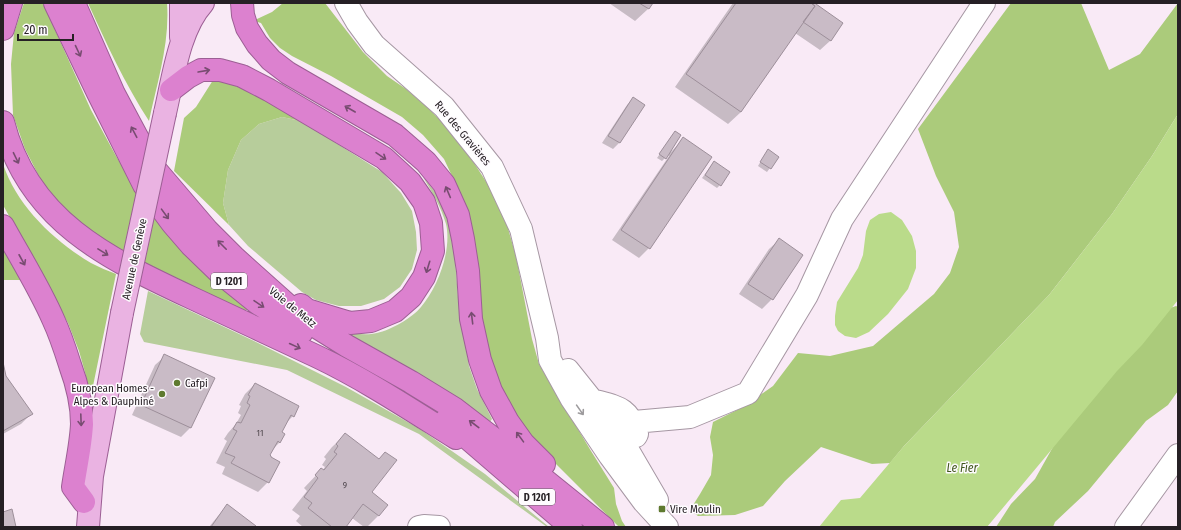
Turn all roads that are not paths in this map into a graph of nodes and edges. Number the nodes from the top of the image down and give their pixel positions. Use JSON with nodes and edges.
{"nodes":[{"id":1,"x":55,"y":3,"type":"edge"},
{"id":2,"x":74,"y":3,"type":"edge"},
{"id":3,"x":181,"y":3,"type":"edge"},
{"id":4,"x":203,"y":3,"type":"edge"},
{"id":5,"x":242,"y":3,"type":"edge"},
{"id":6,"x":346,"y":3,"type":"edge"},
{"id":7,"x":984,"y":3,"type":"edge"},
{"id":8,"x":11,"y":5,"type":"edge"},
{"id":9,"x":3,"y":29,"type":"edge"},
{"id":10,"x":181,"y":42,"type":"junction"},
{"id":11,"x":171,"y":90,"type":"junction"},
{"id":12,"x":3,"y":122,"type":"edge"},
{"id":13,"x":3,"y":226,"type":"edge"},
{"id":14,"x":250,"y":272,"type":"junction"},
{"id":15,"x":546,"y":338,"type":"junction"},
{"id":16,"x":592,"y":400,"type":"junction"},
{"id":17,"x":634,"y":422,"type":"junction"},
{"id":18,"x":620,"y":454,"type":"junction"},
{"id":19,"x":1178,"y":454,"type":"edge"},
{"id":20,"x":502,"y":468,"type":"junction"},
{"id":21,"x":92,"y":476,"type":"junction"},
{"id":22,"x":647,"y":496,"type":"junction"},
{"id":23,"x":84,"y":502,"type":"junction"},
{"id":24,"x":76,"y":527,"type":"edge"},
{"id":25,"x":88,"y":527,"type":"edge"},
{"id":26,"x":419,"y":527,"type":"edge"},
{"id":27,"x":439,"y":527,"type":"edge"},
{"id":28,"x":571,"y":527,"type":"edge"},
{"id":29,"x":604,"y":527,"type":"edge"},
{"id":30,"x":667,"y":527,"type":"edge"},
{"id":31,"x":672,"y":527,"type":"edge"},
{"id":32,"x":1126,"y":527,"type":"edge"}],
"edges":[{"from":1,"to":20,"type":"highway","name":"Voie de Metz","number":"D 1201","one_way":true},
{"from":14,"to":2,"type":"highway","name":"Voie de Metz","number":"D 1201","one_way":true},
{"from":3,"to":10,"type":"main road","name":"Avenue de Genève"},
{"from":4,"to":10,"type":"main road","name":"Avenue de Genève"},
{"from":29,"to":5,"type":"highway","one_way":true},
{"from":6,"to":15,"type":"street","name":"Rue des Gravières"},
{"from":7,"to":17,"type":"street"},
{"from":8,"to":9,"type":"highway"},
{"from":10,"to":11,"type":"main road","name":"Avenue de Genève"},
{"from":11,"to":14,"type":"highway","one_way":true},
{"from":11,"to":21,"type":"main road","name":"Avenue de Genève","bridge":true},
{"from":12,"to":20,"type":"highway","one_way":true},
{"from":13,"to":23,"type":"highway","one_way":true},
{"from":29,"to":14,"type":"highway","name":"Voie de Metz","number":"D 1201","one_way":true},
{"from":15,"to":16,"type":"street","name":"Rue des Gravières"},
{"from":15,"to":18,"type":"street","name":"Rue des Gravières","one_way":true},
{"from":16,"to":17,"type":"street"},
{"from":16,"to":18,"type":"street","name":"Rue des Gravières"},
{"from":17,"to":18,"type":"street"},
{"from":18,"to":22,"type":"street","name":"Rue des Gravières"},
{"from":19,"to":32,"type":"street"},
{"from":20,"to":28,"type":"highway","name":"Voie de Metz","number":"D 1201"},
{"from":21,"to":23,"type":"main road","name":"Avenue de Genève"},
{"from":21,"to":25,"type":"main road","name":"Avenue de Genève"},
{"from":22,"to":30,"type":"street","name":"Rue des Gravières"},
{"from":22,"to":31,"type":"street","name":"Rue des Gravières"},
{"from":23,"to":24,"type":"main road","name":"Avenue de Genève"},
{"from":26,"to":27,"type":"street"}]}
